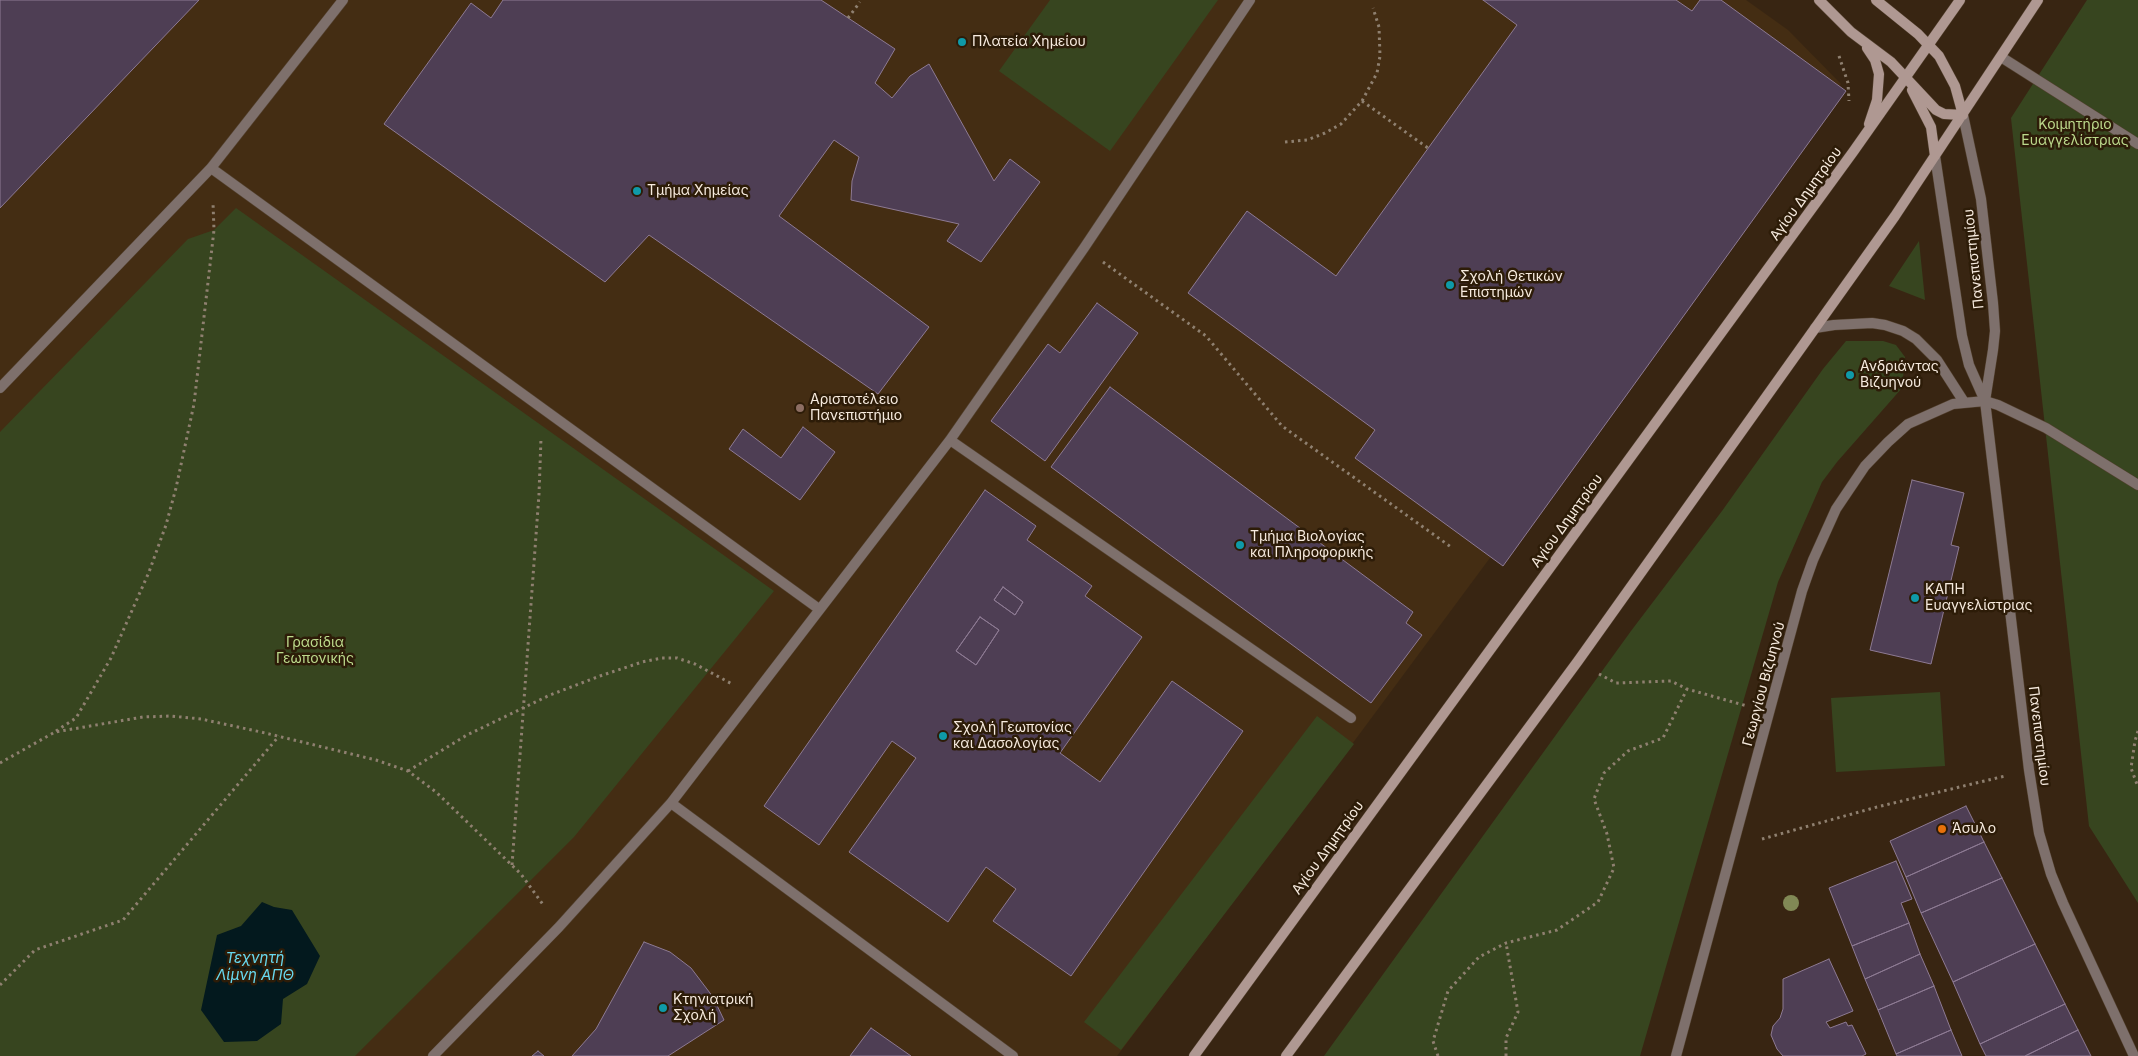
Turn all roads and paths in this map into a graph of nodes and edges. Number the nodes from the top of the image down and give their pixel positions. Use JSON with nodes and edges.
{"nodes":[{"id":1,"x":343,"y":0,"type":"edge"},
{"id":2,"x":1250,"y":0,"type":"edge"},
{"id":3,"x":1819,"y":0,"type":"edge"},
{"id":4,"x":1876,"y":0,"type":"edge"},
{"id":5,"x":1960,"y":0,"type":"edge"},
{"id":6,"x":2038,"y":0,"type":"edge"},
{"id":7,"x":860,"y":2,"type":"dead end"},
{"id":8,"x":1373,"y":8,"type":"dead end"},
{"id":9,"x":848,"y":18,"type":"dead end"},
{"id":10,"x":1858,"y":38,"type":"junction"},
{"id":11,"x":1929,"y":45,"type":"junction"},
{"id":12,"x":1838,"y":52,"type":"dead end"},
{"id":13,"x":2001,"y":57,"type":"junction"},
{"id":14,"x":1905,"y":78,"type":"junction"},
{"id":15,"x":1362,"y":100,"type":"junction"},
{"id":16,"x":1849,"y":102,"type":"dead end"},
{"id":17,"x":1963,"y":115,"type":"junction"},
{"id":18,"x":1285,"y":142,"type":"dead end"},
{"id":19,"x":1860,"y":143,"type":"junction"},
{"id":20,"x":2138,"y":144,"type":"edge"},
{"id":21,"x":1428,"y":148,"type":"dead end"},
{"id":22,"x":1935,"y":156,"type":"junction"},
{"id":23,"x":212,"y":168,"type":"junction"},
{"id":24,"x":1084,"y":248,"type":"junction"},
{"id":25,"x":1815,"y":328,"type":"junction"},
{"id":26,"x":0,"y":388,"type":"edge"},
{"id":27,"x":1985,"y":401,"type":"junction"},
{"id":28,"x":1964,"y":402,"type":"junction"},
{"id":29,"x":542,"y":410,"type":"junction"},
{"id":30,"x":950,"y":440,"type":"junction"},
{"id":31,"x":2138,"y":485,"type":"edge"},
{"id":32,"x":1452,"y":547,"type":"dead end"},
{"id":33,"x":819,"y":609,"type":"junction"},
{"id":34,"x":1611,"y":681,"type":"dead end"},
{"id":35,"x":1687,"y":689,"type":"junction"},
{"id":36,"x":750,"y":698,"type":"junction"},
{"id":37,"x":1741,"y":705,"type":"dead end"},
{"id":38,"x":524,"y":708,"type":"junction"},
{"id":39,"x":1351,"y":718,"type":"dead end"},
{"id":40,"x":2138,"y":731,"type":"edge"},
{"id":41,"x":55,"y":732,"type":"junction"},
{"id":42,"x":279,"y":736,"type":"junction"},
{"id":43,"x":0,"y":763,"type":"edge"},
{"id":44,"x":2029,"y":770,"type":"junction"},
{"id":45,"x":408,"y":771,"type":"junction"},
{"id":46,"x":2138,"y":787,"type":"edge"},
{"id":47,"x":670,"y":803,"type":"junction"},
{"id":48,"x":1734,"y":846,"type":"junction"},
{"id":49,"x":512,"y":865,"type":"junction"},
{"id":50,"x":559,"y":927,"type":"junction"},
{"id":51,"x":1506,"y":943,"type":"junction"},
{"id":52,"x":0,"y":985,"type":"edge"},
{"id":53,"x":433,"y":1056,"type":"edge"},
{"id":54,"x":1014,"y":1056,"type":"edge"},
{"id":55,"x":1194,"y":1056,"type":"edge"},
{"id":56,"x":1286,"y":1056,"type":"edge"},
{"id":57,"x":1438,"y":1056,"type":"edge"},
{"id":58,"x":1506,"y":1056,"type":"edge"},
{"id":59,"x":1676,"y":1056,"type":"edge"},
{"id":60,"x":2134,"y":1056,"type":"edge"}],
"edges":[{"from":1,"to":23,"type":"street"},
{"from":2,"to":24,"type":"street"},
{"from":3,"to":10,"type":"main road"},
{"from":4,"to":11,"type":"main road"},
{"from":5,"to":11,"type":"main road","name":"Αγίου Δημητρίου"},
{"from":6,"to":13,"type":"main road"},
{"from":7,"to":9,"type":"path"},
{"from":8,"to":15,"type":"path"},
{"from":10,"to":14,"type":"main road"},
{"from":10,"to":19,"type":"main road"},
{"from":11,"to":14,"type":"main road","name":"Αγίου Δημητρίου"},
{"from":11,"to":17,"type":"main road"},
{"from":12,"to":16,"type":"path"},
{"from":13,"to":17,"type":"main road"},
{"from":13,"to":20,"type":"street"},
{"from":14,"to":17,"type":"main road"},
{"from":14,"to":19,"type":"main road","name":"Αγίου Δημητρίου"},
{"from":14,"to":22,"type":"main road"},
{"from":15,"to":18,"type":"path"},
{"from":15,"to":21,"type":"path"},
{"from":17,"to":22,"type":"main road"},
{"from":17,"to":27,"type":"street","name":"Πανεπιστημίου"},
{"from":19,"to":55,"type":"main road","name":"Αγίου Δημητρίου"},
{"from":22,"to":25,"type":"main road"},
{"from":22,"to":27,"type":"street","name":"Πανεπιστημίου"},
{"from":23,"to":26,"type":"street"},
{"from":23,"to":29,"type":"street"},
{"from":23,"to":41,"type":"path"},
{"from":24,"to":30,"type":"street"},
{"from":24,"to":32,"type":"path"},
{"from":25,"to":28,"type":"street"},
{"from":25,"to":56,"type":"main road"},
{"from":27,"to":28,"type":"street","name":"Γεωργίου Βιζυηνού"},
{"from":27,"to":31,"type":"street"},
{"from":27,"to":44,"type":"street","name":"Πανεπιστημίου"},
{"from":28,"to":48,"type":"street","name":"Γεωργίου Βιζυηνού"},
{"from":29,"to":33,"type":"street"},
{"from":29,"to":38,"type":"path"},
{"from":30,"to":33,"type":"street"},
{"from":30,"to":39,"type":"street"},
{"from":33,"to":36,"type":"street"},
{"from":34,"to":35,"type":"path"},
{"from":35,"to":37,"type":"path"},
{"from":35,"to":51,"type":"path"},
{"from":36,"to":38,"type":"path"},
{"from":36,"to":47,"type":"street"},
{"from":38,"to":45,"type":"path"},
{"from":38,"to":49,"type":"path"},
{"from":40,"to":46,"type":"path"},
{"from":41,"to":42,"type":"path"},
{"from":41,"to":43,"type":"path"},
{"from":42,"to":45,"type":"path"},
{"from":42,"to":52,"type":"path"},
{"from":44,"to":48,"type":"path"},
{"from":44,"to":60,"type":"street","name":"Πανεπιστημίου"},
{"from":45,"to":49,"type":"path"},
{"from":47,"to":50,"type":"street"},
{"from":47,"to":54,"type":"street"},
{"from":48,"to":59,"type":"street","name":"Γεωργίου Βιζυηνού"},
{"from":49,"to":50,"type":"path"},
{"from":50,"to":53,"type":"street"},
{"from":51,"to":57,"type":"path"},
{"from":51,"to":58,"type":"path"}]}
